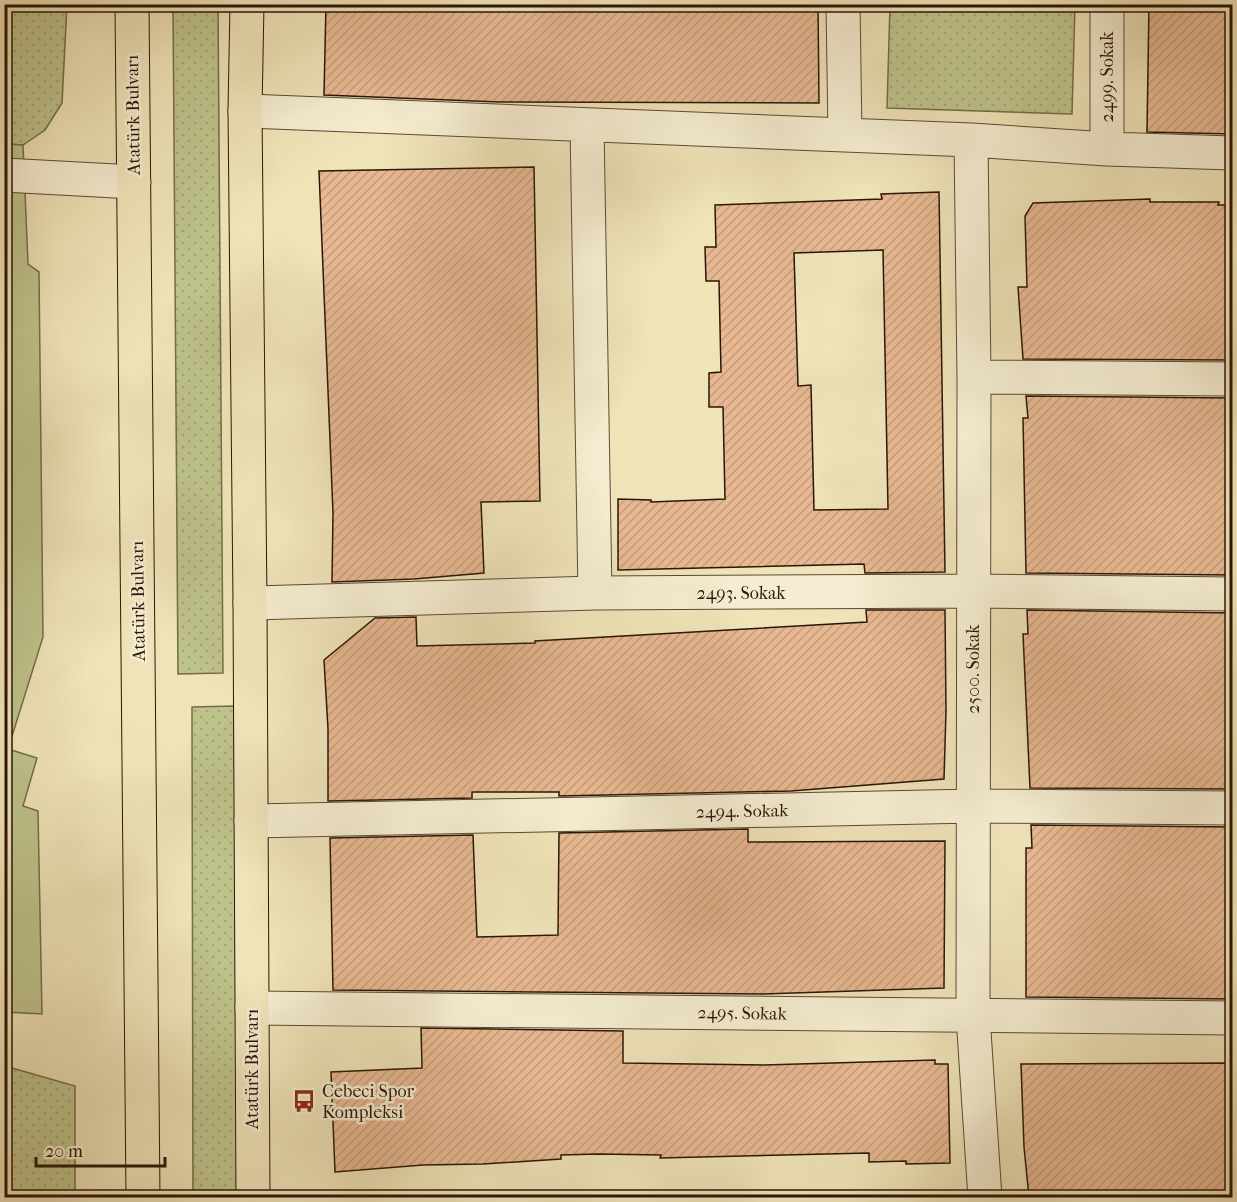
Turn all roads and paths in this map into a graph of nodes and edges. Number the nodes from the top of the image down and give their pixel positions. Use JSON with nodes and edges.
{"nodes":[{"id":1,"x":132,"y":4,"type":"edge"},
{"id":2,"x":247,"y":4,"type":"edge"},
{"id":3,"x":843,"y":4,"type":"edge"},
{"id":4,"x":1107,"y":4,"type":"edge"},
{"id":5,"x":245,"y":111,"type":"junction"},
{"id":6,"x":587,"y":126,"type":"junction"},
{"id":7,"x":845,"y":135,"type":"junction"},
{"id":8,"x":971,"y":140,"type":"junction"},
{"id":9,"x":1107,"y":149,"type":"junction"},
{"id":10,"x":1233,"y":153,"type":"edge"},
{"id":11,"x":4,"y":175,"type":"edge"},
{"id":12,"x":134,"y":182,"type":"junction"},
{"id":13,"x":974,"y":377,"type":"junction"},
{"id":14,"x":1233,"y":379,"type":"edge"},
{"id":15,"x":972,"y":591,"type":"junction"},
{"id":16,"x":595,"y":593,"type":"junction"},
{"id":17,"x":1233,"y":594,"type":"edge"},
{"id":18,"x":250,"y":603,"type":"junction"},
{"id":19,"x":973,"y":806,"type":"junction"},
{"id":20,"x":1233,"y":808,"type":"edge"},
{"id":21,"x":251,"y":821,"type":"junction"},
{"id":22,"x":252,"y":1008,"type":"junction"},
{"id":23,"x":973,"y":1016,"type":"junction"},
{"id":24,"x":1233,"y":1018,"type":"edge"},
{"id":25,"x":143,"y":1197,"type":"edge"},
{"id":26,"x":253,"y":1197,"type":"edge"},
{"id":27,"x":986,"y":1197,"type":"edge"}],
"edges":[{"from":1,"to":12,"type":"main road","name":"Atatürk Bulvarı"},
{"from":2,"to":5,"type":"main road","name":"Atatürk Bulvarı"},
{"from":3,"to":7,"type":"street"},
{"from":4,"to":9,"type":"street","name":"2499. Sokak"},
{"from":5,"to":6,"type":"street"},
{"from":5,"to":18,"type":"main road","name":"Atatürk Bulvarı"},
{"from":6,"to":7,"type":"street"},
{"from":6,"to":16,"type":"street"},
{"from":7,"to":8,"type":"street"},
{"from":8,"to":9,"type":"street"},
{"from":8,"to":13,"type":"street","name":"2500. Sokak"},
{"from":9,"to":10,"type":"street"},
{"from":11,"to":12,"type":"street"},
{"from":12,"to":25,"type":"main road","name":"Atatürk Bulvarı"},
{"from":13,"to":14,"type":"street"},
{"from":13,"to":15,"type":"street","name":"2500. Sokak"},
{"from":15,"to":16,"type":"street","name":"2493. Sokak"},
{"from":15,"to":17,"type":"street","name":"2493. Sokak"},
{"from":15,"to":19,"type":"street","name":"2500. Sokak"},
{"from":16,"to":18,"type":"street","name":"2493. Sokak"},
{"from":18,"to":21,"type":"main road","name":"Atatürk Bulvarı"},
{"from":19,"to":20,"type":"street","name":"2494. Sokak"},
{"from":19,"to":21,"type":"street","name":"2494. Sokak"},
{"from":19,"to":23,"type":"street","name":"2500. Sokak"},
{"from":21,"to":22,"type":"main road","name":"Atatürk Bulvarı"},
{"from":22,"to":23,"type":"street","name":"2495. Sokak"},
{"from":22,"to":26,"type":"main road","name":"Atatürk Bulvarı"},
{"from":23,"to":24,"type":"street","name":"2495. Sokak"},
{"from":23,"to":27,"type":"street","name":"2500. Sokak"}]}
